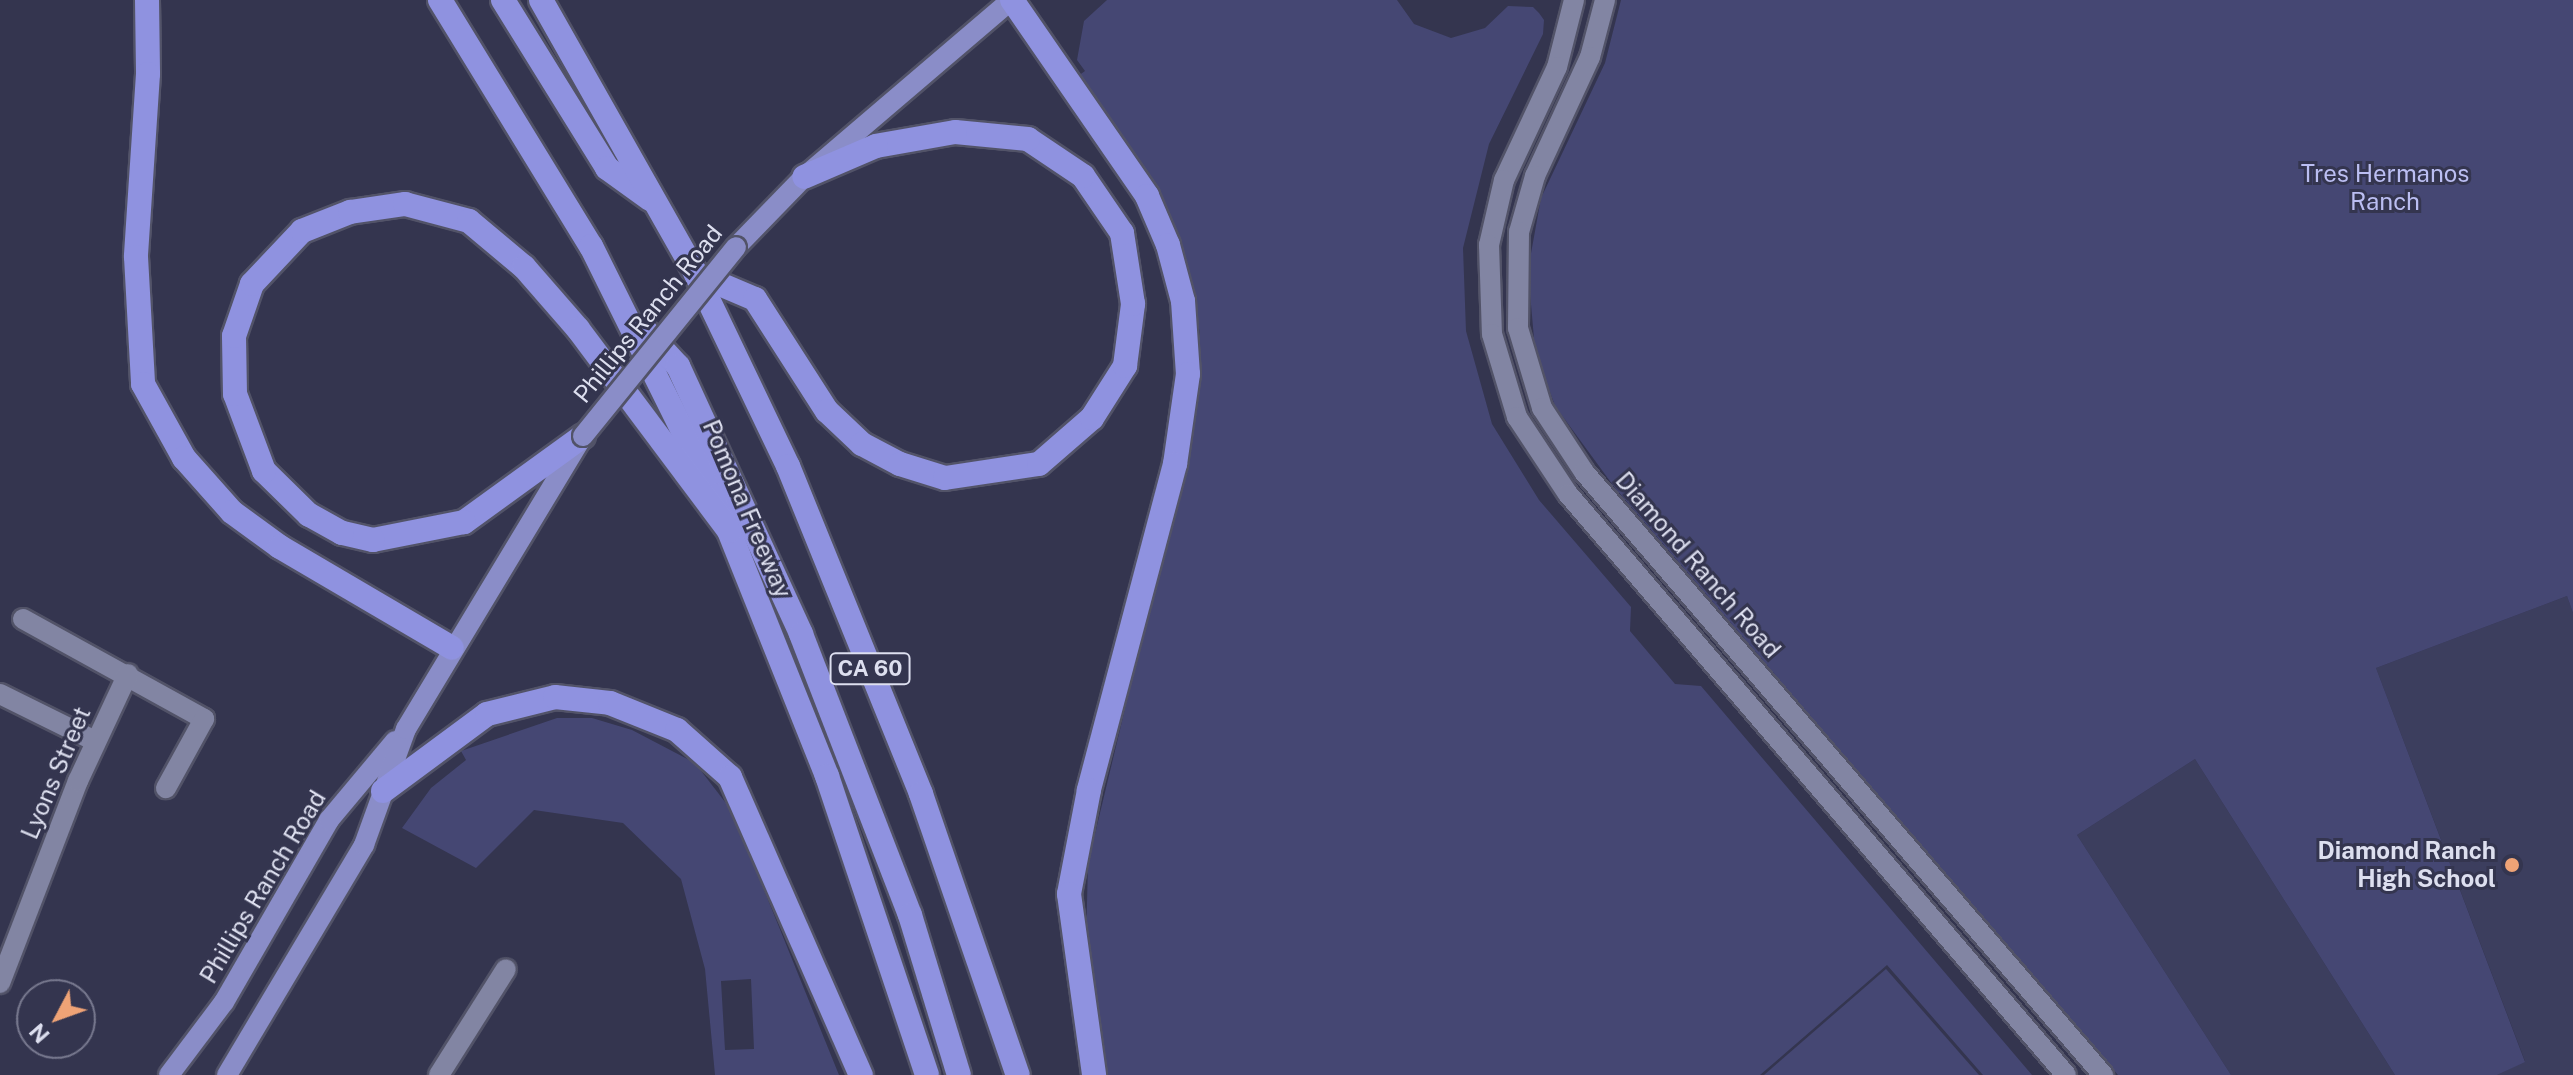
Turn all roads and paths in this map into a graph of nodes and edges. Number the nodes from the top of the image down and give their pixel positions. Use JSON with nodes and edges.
{"nodes":[{"id":1,"x":147,"y":0,"type":"edge"},
{"id":2,"x":440,"y":0,"type":"edge"},
{"id":3,"x":503,"y":0,"type":"edge"},
{"id":4,"x":541,"y":0,"type":"edge"},
{"id":5,"x":1012,"y":0,"type":"edge"},
{"id":6,"x":1574,"y":0,"type":"edge"},
{"id":7,"x":1605,"y":0,"type":"edge"},
{"id":8,"x":804,"y":177,"type":"junction"},
{"id":9,"x":658,"y":205,"type":"junction"},
{"id":10,"x":696,"y":274,"type":"junction"},
{"id":11,"x":620,"y":303,"type":"junction"},
{"id":12,"x":583,"y":436,"type":"junction"},
{"id":13,"x":729,"y":531,"type":"junction"},
{"id":14,"x":23,"y":619,"type":"dead end"},
{"id":15,"x":452,"y":648,"type":"junction"},
{"id":16,"x":128,"y":674,"type":"junction"},
{"id":17,"x":0,"y":694,"type":"edge"},
{"id":18,"x":406,"y":729,"type":"junction"},
{"id":19,"x":95,"y":741,"type":"junction"},
{"id":20,"x":166,"y":788,"type":"dead end"},
{"id":21,"x":383,"y":791,"type":"junction"},
{"id":22,"x":506,"y":969,"type":"dead end"},
{"id":23,"x":0,"y":983,"type":"edge"},
{"id":24,"x":169,"y":1075,"type":"edge"},
{"id":25,"x":227,"y":1075,"type":"edge"},
{"id":26,"x":439,"y":1075,"type":"edge"},
{"id":27,"x":861,"y":1075,"type":"edge"},
{"id":28,"x":927,"y":1075,"type":"edge"},
{"id":29,"x":959,"y":1075,"type":"edge"},
{"id":30,"x":1018,"y":1075,"type":"edge"},
{"id":31,"x":1094,"y":1075,"type":"edge"},
{"id":32,"x":2066,"y":1075,"type":"edge"},
{"id":33,"x":2103,"y":1075,"type":"edge"}],
"edges":[{"from":1,"to":15,"type":"highway"},
{"from":2,"to":11,"type":"highway","name":"Pomona Freeway","number":"CA 60"},
{"from":3,"to":9,"type":"highway"},
{"from":4,"to":9,"type":"highway","number":"CA 60"},
{"from":5,"to":8,"type":"main road","name":"Phillips Ranch Road"},
{"from":5,"to":31,"type":"highway"},
{"from":6,"to":32,"type":"street"},
{"from":7,"to":33,"type":"street","name":"Diamond Ranch Road"},
{"from":8,"to":10,"type":"highway"},
{"from":8,"to":12,"type":"main road","name":"Phillips Ranch Road","bridge":true},
{"from":9,"to":10,"type":"highway","number":"CA 60"},
{"from":10,"to":30,"type":"highway","number":"CA 60"},
{"from":11,"to":13,"type":"highway","name":"Pomona Freeway","number":"CA 60"},
{"from":11,"to":29,"type":"highway"},
{"from":12,"to":13,"type":"highway"},
{"from":12,"to":15,"type":"main road","name":"Phillips Ranch Road"},
{"from":13,"to":28,"type":"highway","name":"Pomona Freeway","number":"CA 60"},
{"from":14,"to":16,"type":"street"},
{"from":15,"to":18,"type":"main road","name":"Phillips Ranch Road"},
{"from":16,"to":19,"type":"street","name":"Lyons Street"},
{"from":16,"to":20,"type":"street"},
{"from":17,"to":19,"type":"street"},
{"from":18,"to":21,"type":"main road","name":"Phillips Ranch Road"},
{"from":18,"to":24,"type":"main road","name":"Phillips Ranch Road"},
{"from":19,"to":23,"type":"street","name":"Lyons Street"},
{"from":21,"to":25,"type":"main road","name":"Phillips Ranch Road"},
{"from":21,"to":27,"type":"highway"},
{"from":22,"to":26,"type":"street"}]}
